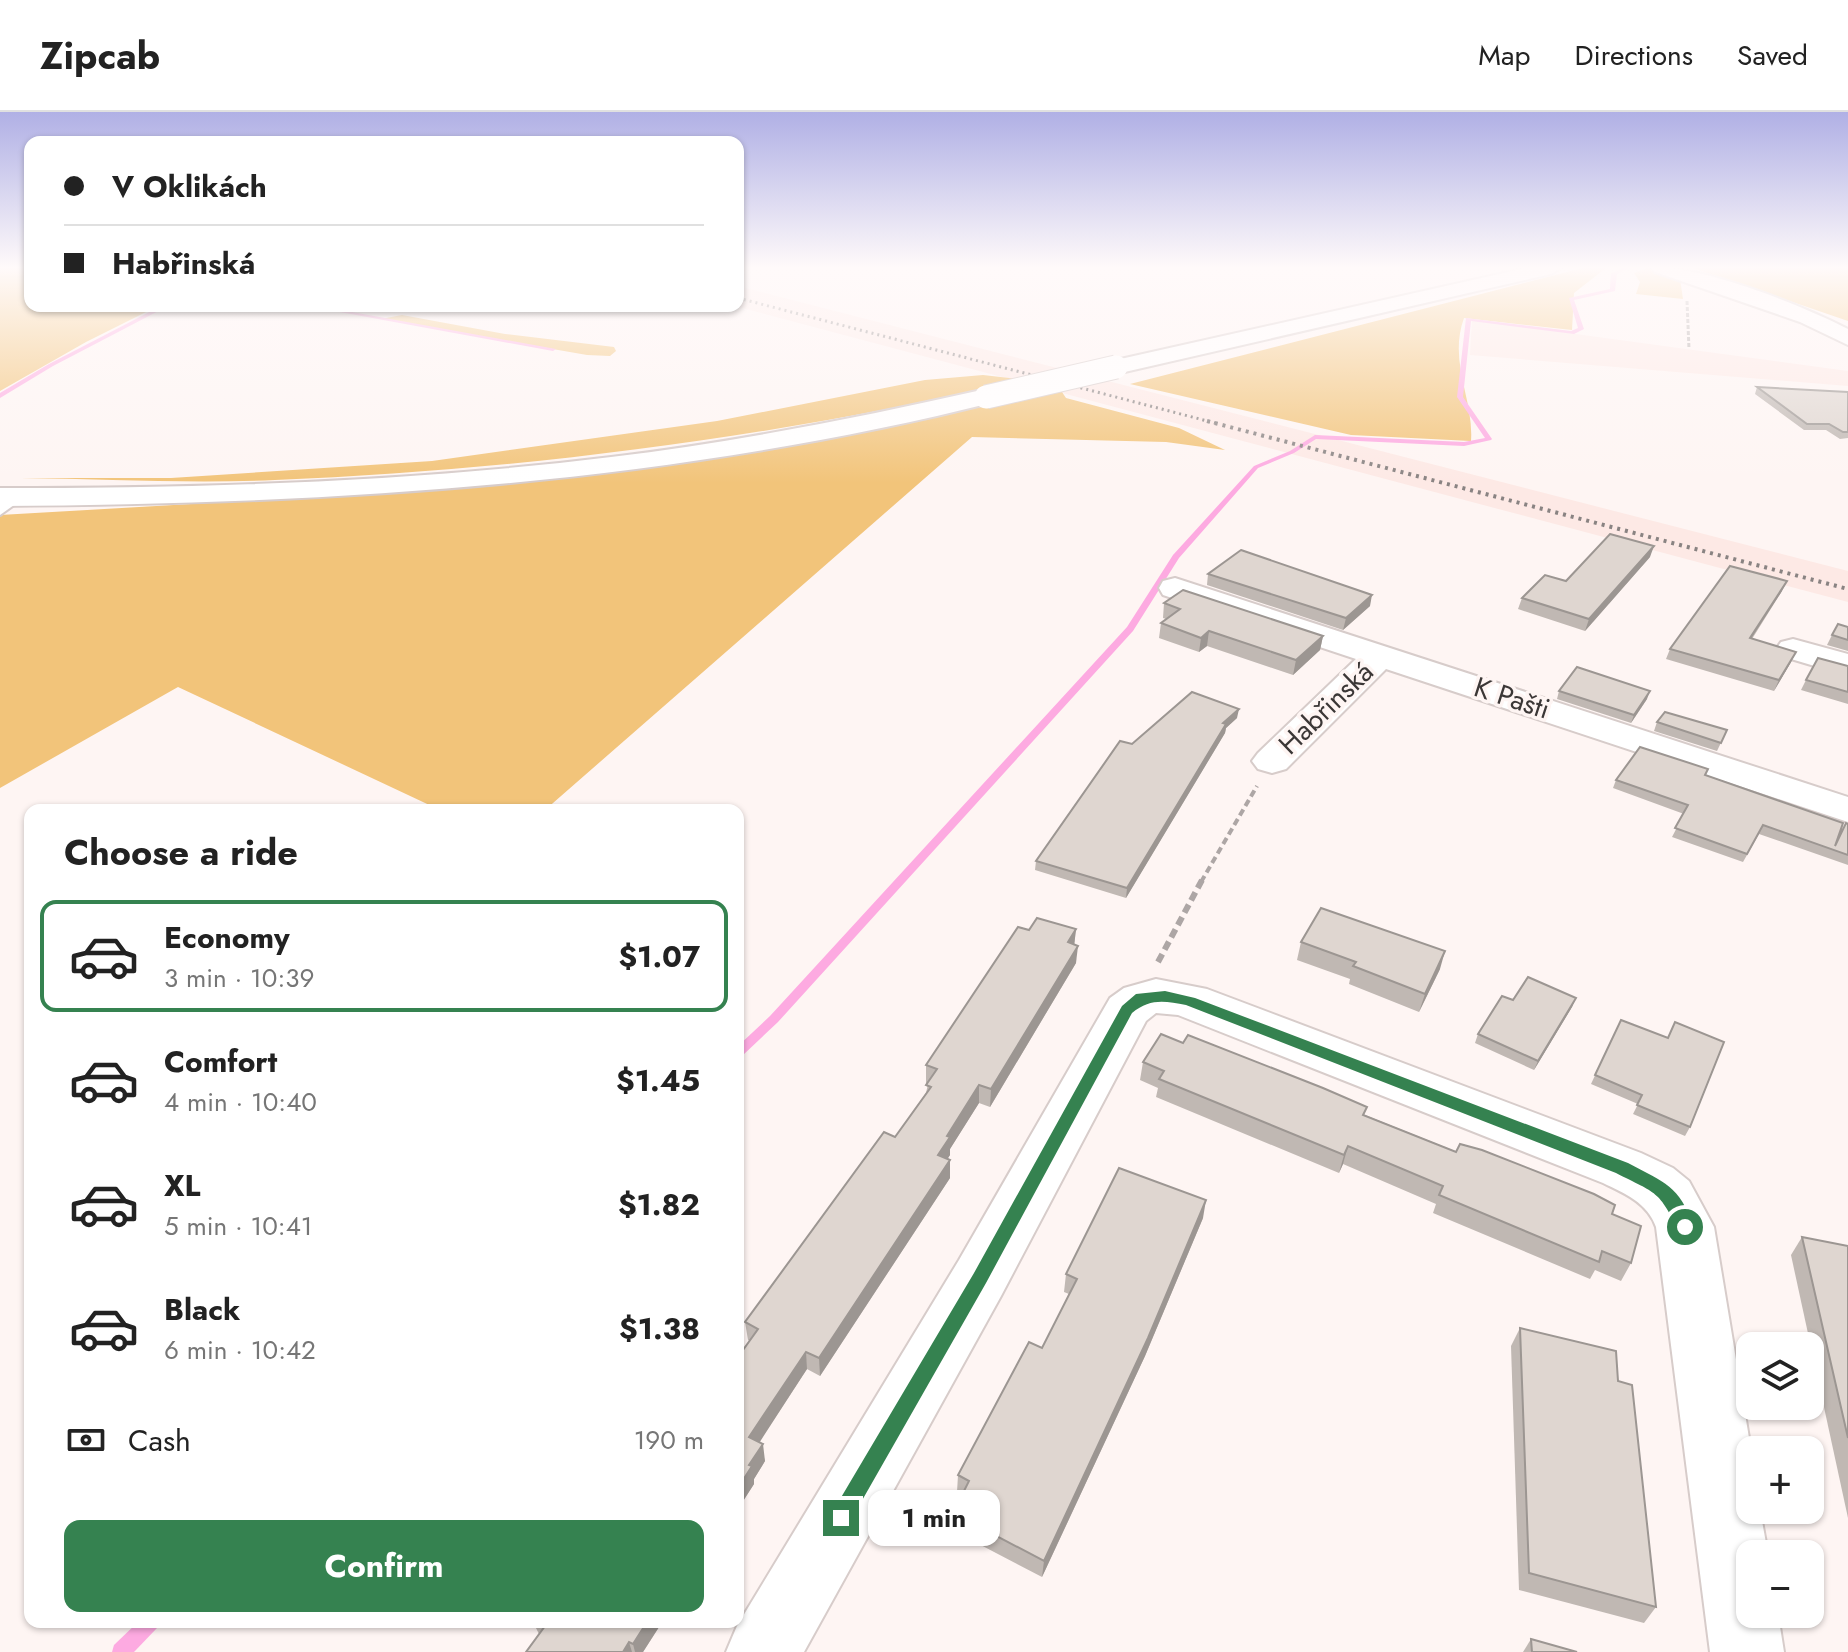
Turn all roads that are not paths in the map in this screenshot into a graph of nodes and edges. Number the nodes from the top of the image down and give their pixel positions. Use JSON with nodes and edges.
{"nodes":[{"id":1,"x":1235,"y":340,"type":"edge"},
{"id":2,"x":5,"y":502,"type":"edge"},
{"id":3,"x":1175,"y":588,"type":"dead end"},
{"id":4,"x":1793,"y":649,"type":"edge"},
{"id":5,"x":1381,"y":655,"type":"junction"},
{"id":6,"x":1848,"y":665,"type":"edge"},
{"id":7,"x":1272,"y":761,"type":"road end"},
{"id":8,"x":1848,"y":810,"type":"edge"},
{"id":9,"x":763,"y":1652,"type":"edge"},
{"id":10,"x":1747,"y":1652,"type":"edge"}],
"edges":[{"from":1,"to":2,"type":"street","bridge":true},
{"from":3,"to":5,"type":"street","name":"K Pašti"},
{"from":4,"to":6,"type":"street"},
{"from":5,"to":7,"type":"street","name":"Habřinská"},
{"from":5,"to":8,"type":"street","name":"K Pašti"},
{"from":9,"to":10,"type":"street"}]}
